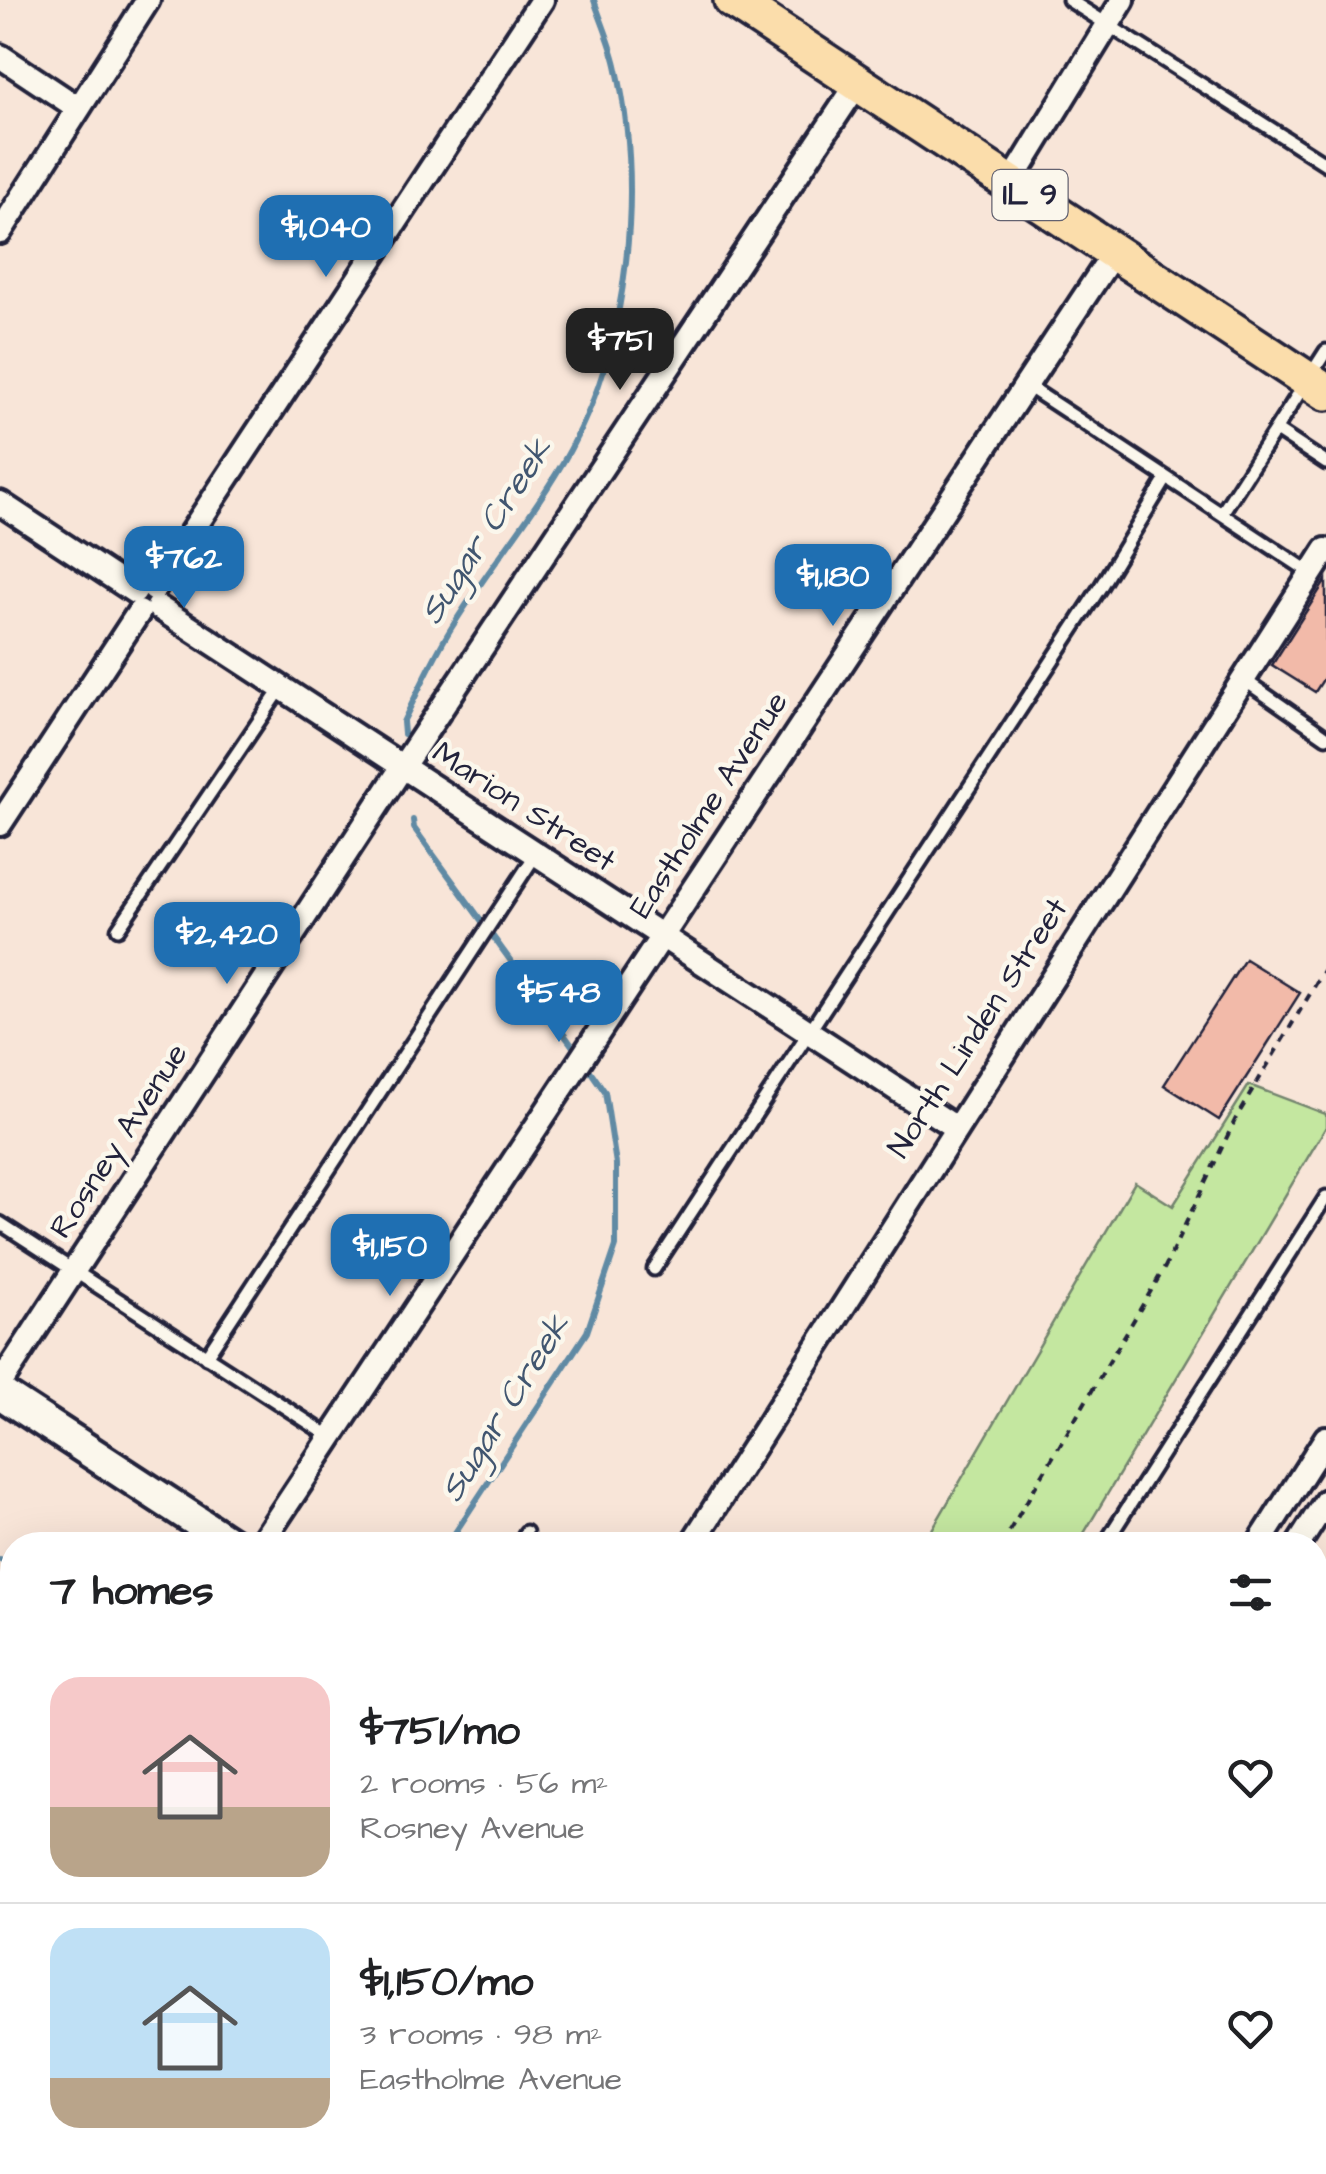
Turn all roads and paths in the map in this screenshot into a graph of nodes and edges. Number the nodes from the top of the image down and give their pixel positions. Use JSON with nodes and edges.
{"nodes":[{"id":1,"x":148,"y":0,"type":"edge"},
{"id":2,"x":542,"y":0,"type":"edge"},
{"id":3,"x":732,"y":0,"type":"edge"},
{"id":4,"x":1069,"y":0,"type":"edge"},
{"id":5,"x":1124,"y":0,"type":"edge"},
{"id":6,"x":1108,"y":25,"type":"junction"},
{"id":7,"x":0,"y":56,"type":"edge"},
{"id":8,"x":858,"y":83,"type":"junction"},
{"id":9,"x":78,"y":108,"type":"junction"},
{"id":10,"x":1326,"y":164,"type":"edge"},
{"id":11,"x":1011,"y":183,"type":"junction"},
{"id":12,"x":0,"y":232,"type":"edge"},
{"id":13,"x":1114,"y":252,"type":"junction"},
{"id":14,"x":1320,"y":374,"type":"edge"},
{"id":15,"x":1026,"y":385,"type":"junction"},
{"id":16,"x":1276,"y":430,"type":"junction"},
{"id":17,"x":1326,"y":463,"type":"edge"},
{"id":18,"x":1166,"y":479,"type":"junction"},
{"id":19,"x":0,"y":503,"type":"edge"},
{"id":20,"x":1222,"y":513,"type":"junction"},
{"id":21,"x":1326,"y":550,"type":"edge"},
{"id":22,"x":1311,"y":573,"type":"junction"},
{"id":23,"x":147,"y":600,"type":"junction"},
{"id":24,"x":1243,"y":679,"type":"junction"},
{"id":25,"x":282,"y":686,"type":"junction"},
{"id":26,"x":1326,"y":737,"type":"edge"},
{"id":27,"x":403,"y":766,"type":"junction"},
{"id":28,"x":0,"y":824,"type":"edge"},
{"id":29,"x":536,"y":854,"type":"junction"},
{"id":30,"x":118,"y":929,"type":"dead end"},
{"id":31,"x":662,"y":936,"type":"junction"},
{"id":32,"x":1326,"y":966,"type":"edge"},
{"id":33,"x":808,"y":1032,"type":"junction"},
{"id":34,"x":956,"y":1128,"type":"junction"},
{"id":35,"x":1326,"y":1197,"type":"edge"},
{"id":36,"x":0,"y":1223,"type":"edge"},
{"id":37,"x":654,"y":1269,"type":"dead end"},
{"id":38,"x":74,"y":1271,"type":"junction"},
{"id":39,"x":206,"y":1356,"type":"junction"},
{"id":40,"x":0,"y":1384,"type":"edge"},
{"id":41,"x":0,"y":1392,"type":"edge"},
{"id":42,"x":331,"y":1437,"type":"junction"},
{"id":43,"x":1326,"y":1438,"type":"edge"},
{"id":44,"x":1326,"y":1501,"type":"edge"},
{"id":45,"x":213,"y":1532,"type":"edge"},
{"id":46,"x":269,"y":1532,"type":"edge"},
{"id":47,"x":699,"y":1532,"type":"edge"},
{"id":48,"x":1009,"y":1532,"type":"edge"},
{"id":49,"x":1112,"y":1532,"type":"edge"},
{"id":50,"x":1266,"y":1532,"type":"edge"},
{"id":51,"x":1306,"y":1532,"type":"edge"}],
"edges":[{"from":1,"to":9,"type":"street"},
{"from":2,"to":23,"type":"street"},
{"from":3,"to":8,"type":"main road","number":"IL 9"},
{"from":4,"to":6,"type":"lane"},
{"from":5,"to":6,"type":"street"},
{"from":6,"to":10,"type":"lane"},
{"from":6,"to":11,"type":"street"},
{"from":7,"to":9,"type":"street"},
{"from":8,"to":11,"type":"main road","number":"IL 9"},
{"from":8,"to":27,"type":"street","name":"Rosney Avenue"},
{"from":9,"to":12,"type":"street"},
{"from":11,"to":13,"type":"main road","number":"IL 9"},
{"from":13,"to":14,"type":"main road","number":"IL 9"},
{"from":13,"to":15,"type":"street","name":"Eastholme Avenue"},
{"from":14,"to":16,"type":"lane"},
{"from":15,"to":18,"type":"lane"},
{"from":15,"to":31,"type":"street","name":"Eastholme Avenue"},
{"from":16,"to":17,"type":"lane"},
{"from":16,"to":20,"type":"lane"},
{"from":18,"to":20,"type":"lane"},
{"from":18,"to":33,"type":"lane"},
{"from":19,"to":23,"type":"street","name":"Marion Street"},
{"from":20,"to":22,"type":"lane"},
{"from":21,"to":22,"type":"street","name":"North Linden Street"},
{"from":22,"to":24,"type":"street","name":"North Linden Street"},
{"from":23,"to":25,"type":"street","name":"Marion Street"},
{"from":23,"to":28,"type":"street"},
{"from":24,"to":26,"type":"lane"},
{"from":24,"to":34,"type":"street","name":"North Linden Street"},
{"from":25,"to":27,"type":"street","name":"Marion Street"},
{"from":25,"to":30,"type":"lane"},
{"from":27,"to":29,"type":"street","name":"Marion Street"},
{"from":27,"to":38,"type":"street","name":"Rosney Avenue"},
{"from":29,"to":31,"type":"street","name":"Marion Street"},
{"from":29,"to":39,"type":"lane"},
{"from":31,"to":33,"type":"street","name":"Marion Street"},
{"from":31,"to":42,"type":"street","name":"Eastholme Avenue"},
{"from":32,"to":48,"type":"path"},
{"from":33,"to":34,"type":"street","name":"Marion Street"},
{"from":33,"to":37,"type":"lane"},
{"from":34,"to":47,"type":"street","name":"North Linden Street"},
{"from":35,"to":49,"type":"lane"},
{"from":36,"to":38,"type":"lane"},
{"from":38,"to":39,"type":"lane"},
{"from":38,"to":40,"type":"street","name":"Rosney Avenue"},
{"from":39,"to":42,"type":"lane"},
{"from":41,"to":45,"type":"main road"},
{"from":42,"to":46,"type":"street","name":"Eastholme Avenue"},
{"from":43,"to":50,"type":"street"},
{"from":44,"to":51,"type":"street"}]}
